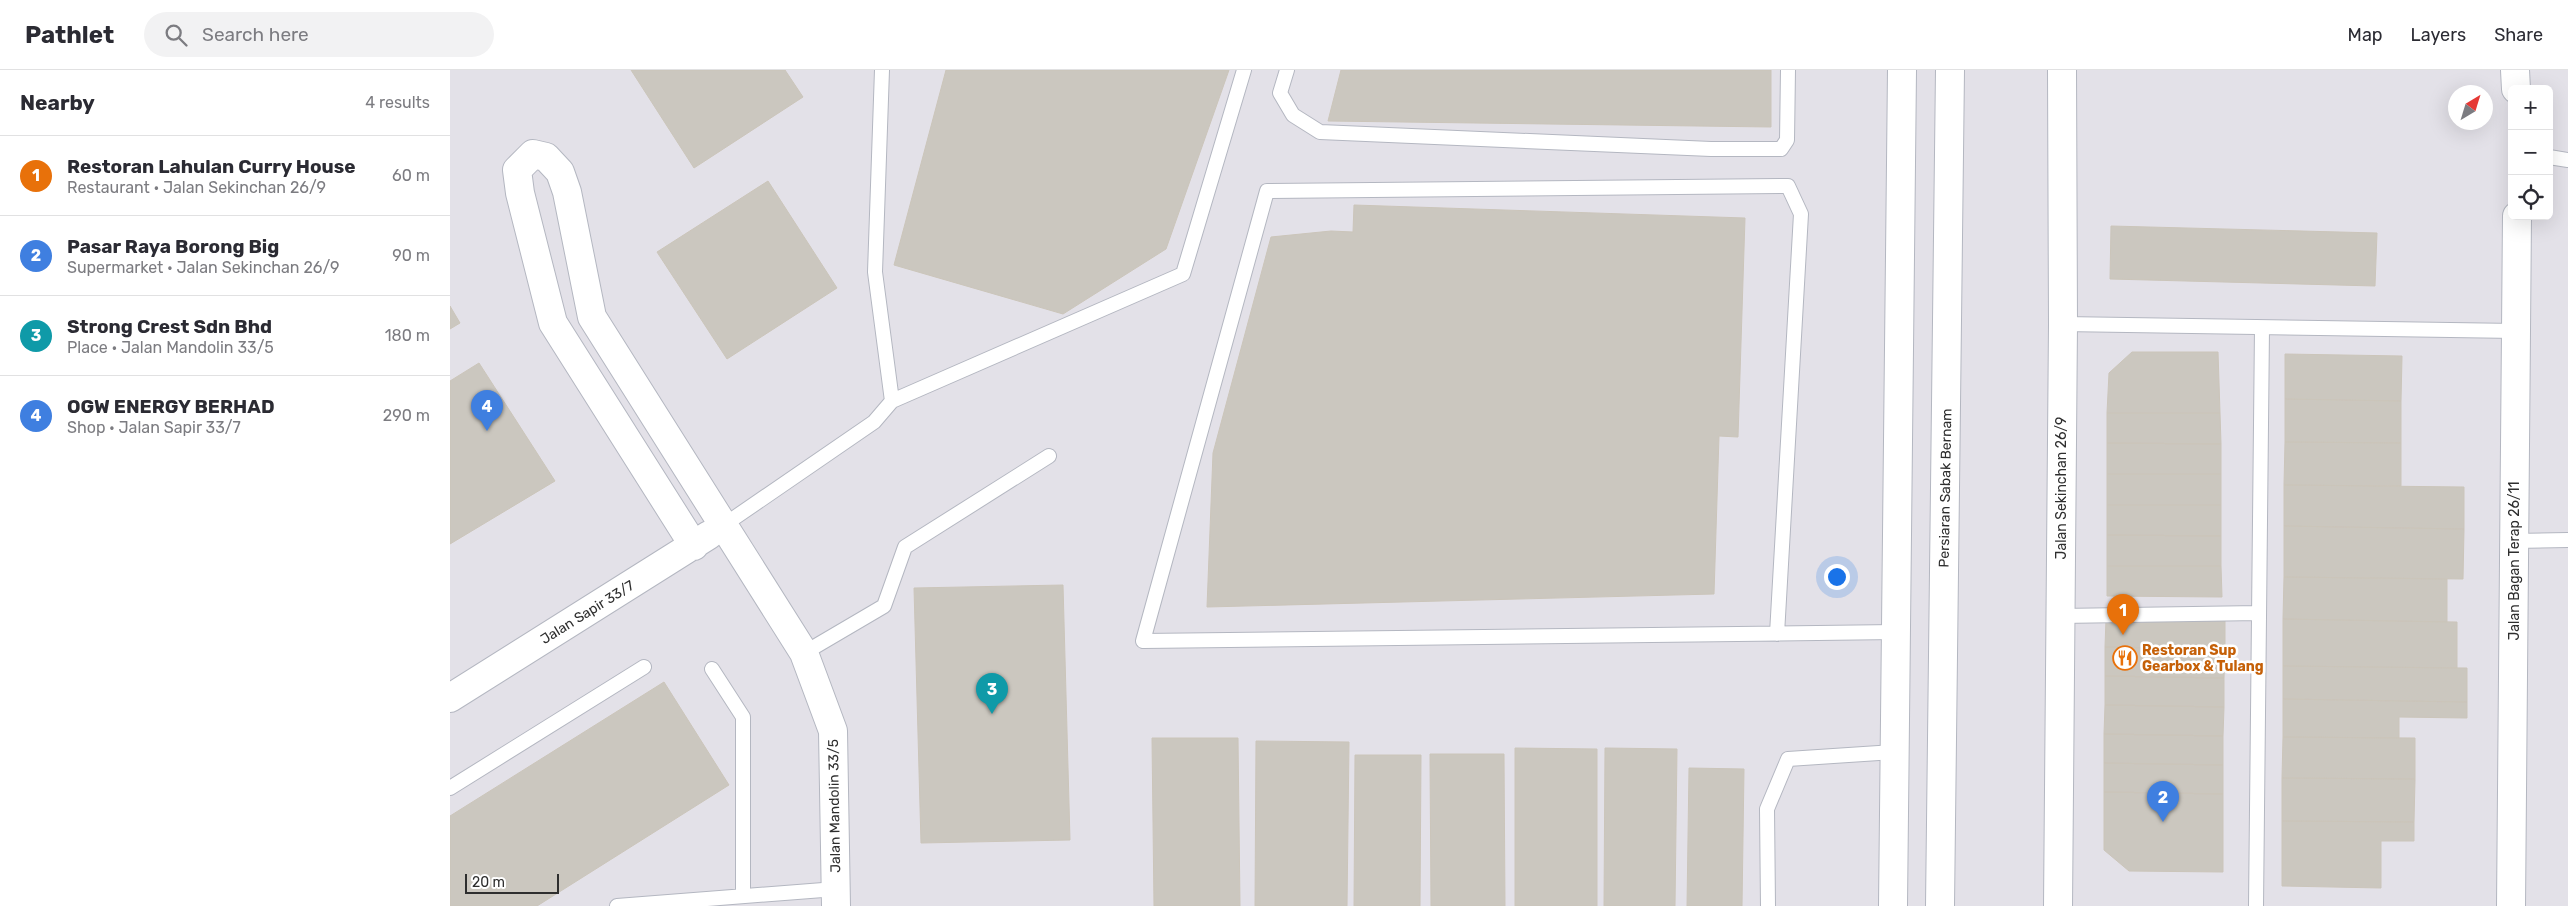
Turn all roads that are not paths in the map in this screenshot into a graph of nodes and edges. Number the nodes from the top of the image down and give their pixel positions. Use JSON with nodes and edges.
{"nodes":[{"id":1,"x":882,"y":70,"type":"edge"},
{"id":2,"x":1244,"y":70,"type":"edge"},
{"id":3,"x":1287,"y":70,"type":"edge"},
{"id":4,"x":1788,"y":70,"type":"edge"},
{"id":5,"x":1902,"y":70,"type":"edge"},
{"id":6,"x":1950,"y":70,"type":"edge"},
{"id":7,"x":2062,"y":70,"type":"edge"},
{"id":8,"x":2515,"y":70,"type":"edge"},
{"id":9,"x":2516,"y":85,"type":"edge"},
{"id":10,"x":2553,"y":158,"type":"edge"},
{"id":11,"x":2568,"y":160,"type":"edge"},
{"id":12,"x":2517,"y":220,"type":"edge"},
{"id":13,"x":2063,"y":324,"type":"junction"},
{"id":14,"x":2262,"y":328,"type":"junction"},
{"id":15,"x":2516,"y":331,"type":"junction"},
{"id":16,"x":892,"y":401,"type":"junction"},
{"id":17,"x":1049,"y":456,"type":"dead end"},
{"id":18,"x":724,"y":525,"type":"junction"},
{"id":19,"x":2568,"y":540,"type":"edge"},
{"id":20,"x":2514,"y":541,"type":"junction"},
{"id":21,"x":694,"y":546,"type":"junction"},
{"id":22,"x":2259,"y":614,"type":"junction"},
{"id":23,"x":2060,"y":616,"type":"junction"},
{"id":24,"x":1896,"y":632,"type":"junction"},
{"id":25,"x":1777,"y":634,"type":"junction"},
{"id":26,"x":804,"y":653,"type":"junction"},
{"id":27,"x":644,"y":667,"type":"dead end"},
{"id":28,"x":712,"y":669,"type":"dead end"},
{"id":29,"x":450,"y":698,"type":"edge"},
{"id":30,"x":1894,"y":752,"type":"junction"},
{"id":31,"x":450,"y":788,"type":"edge"},
{"id":32,"x":743,"y":895,"type":"junction"},
{"id":33,"x":836,"y":898,"type":"edge"},
{"id":34,"x":617,"y":906,"type":"edge"},
{"id":35,"x":1768,"y":906,"type":"edge"},
{"id":36,"x":1893,"y":906,"type":"edge"},
{"id":37,"x":1940,"y":906,"type":"edge"},
{"id":38,"x":2058,"y":906,"type":"edge"},
{"id":39,"x":2256,"y":906,"type":"edge"},
{"id":40,"x":2511,"y":906,"type":"edge"}],
"edges":[{"from":1,"to":16,"type":"lane"},
{"from":2,"to":16,"type":"lane"},
{"from":3,"to":4,"type":"lane"},
{"from":5,"to":24,"type":"street"},
{"from":6,"to":37,"type":"street","name":"Persiaran Sabak Bernam"},
{"from":7,"to":13,"type":"street","name":"Jalan Sekinchan 26/9"},
{"from":8,"to":9,"type":"street"},
{"from":10,"to":11,"type":"lane"},
{"from":12,"to":15,"type":"street","name":"Jalan Bagan Terap 26/11"},
{"from":13,"to":14,"type":"lane"},
{"from":13,"to":23,"type":"street","name":"Jalan Sekinchan 26/9"},
{"from":14,"to":15,"type":"lane"},
{"from":14,"to":22,"type":"lane"},
{"from":15,"to":20,"type":"street","name":"Jalan Bagan Terap 26/11"},
{"from":16,"to":18,"type":"lane"},
{"from":17,"to":26,"type":"lane"},
{"from":18,"to":21,"type":"street","name":"Jalan Sapir 33/7"},
{"from":18,"to":21,"type":"street","name":"Jalan Mandolin 33/5"},
{"from":18,"to":26,"type":"street","name":"Jalan Mandolin 33/5"},
{"from":19,"to":20,"type":"lane"},
{"from":20,"to":40,"type":"street","name":"Jalan Bagan Terap 26/11"},
{"from":21,"to":29,"type":"street","name":"Jalan Sapir 33/7"},
{"from":22,"to":23,"type":"lane"},
{"from":22,"to":39,"type":"lane"},
{"from":23,"to":38,"type":"street","name":"Jalan Sekinchan 26/9"},
{"from":24,"to":25,"type":"lane"},
{"from":24,"to":30,"type":"street"},
{"from":25,"to":25,"type":"lane"},
{"from":26,"to":33,"type":"street","name":"Jalan Mandolin 33/5"},
{"from":27,"to":31,"type":"lane"},
{"from":28,"to":32,"type":"lane"},
{"from":30,"to":35,"type":"lane"},
{"from":30,"to":36,"type":"street"},
{"from":32,"to":33,"type":"lane"},
{"from":32,"to":34,"type":"lane"}]}
